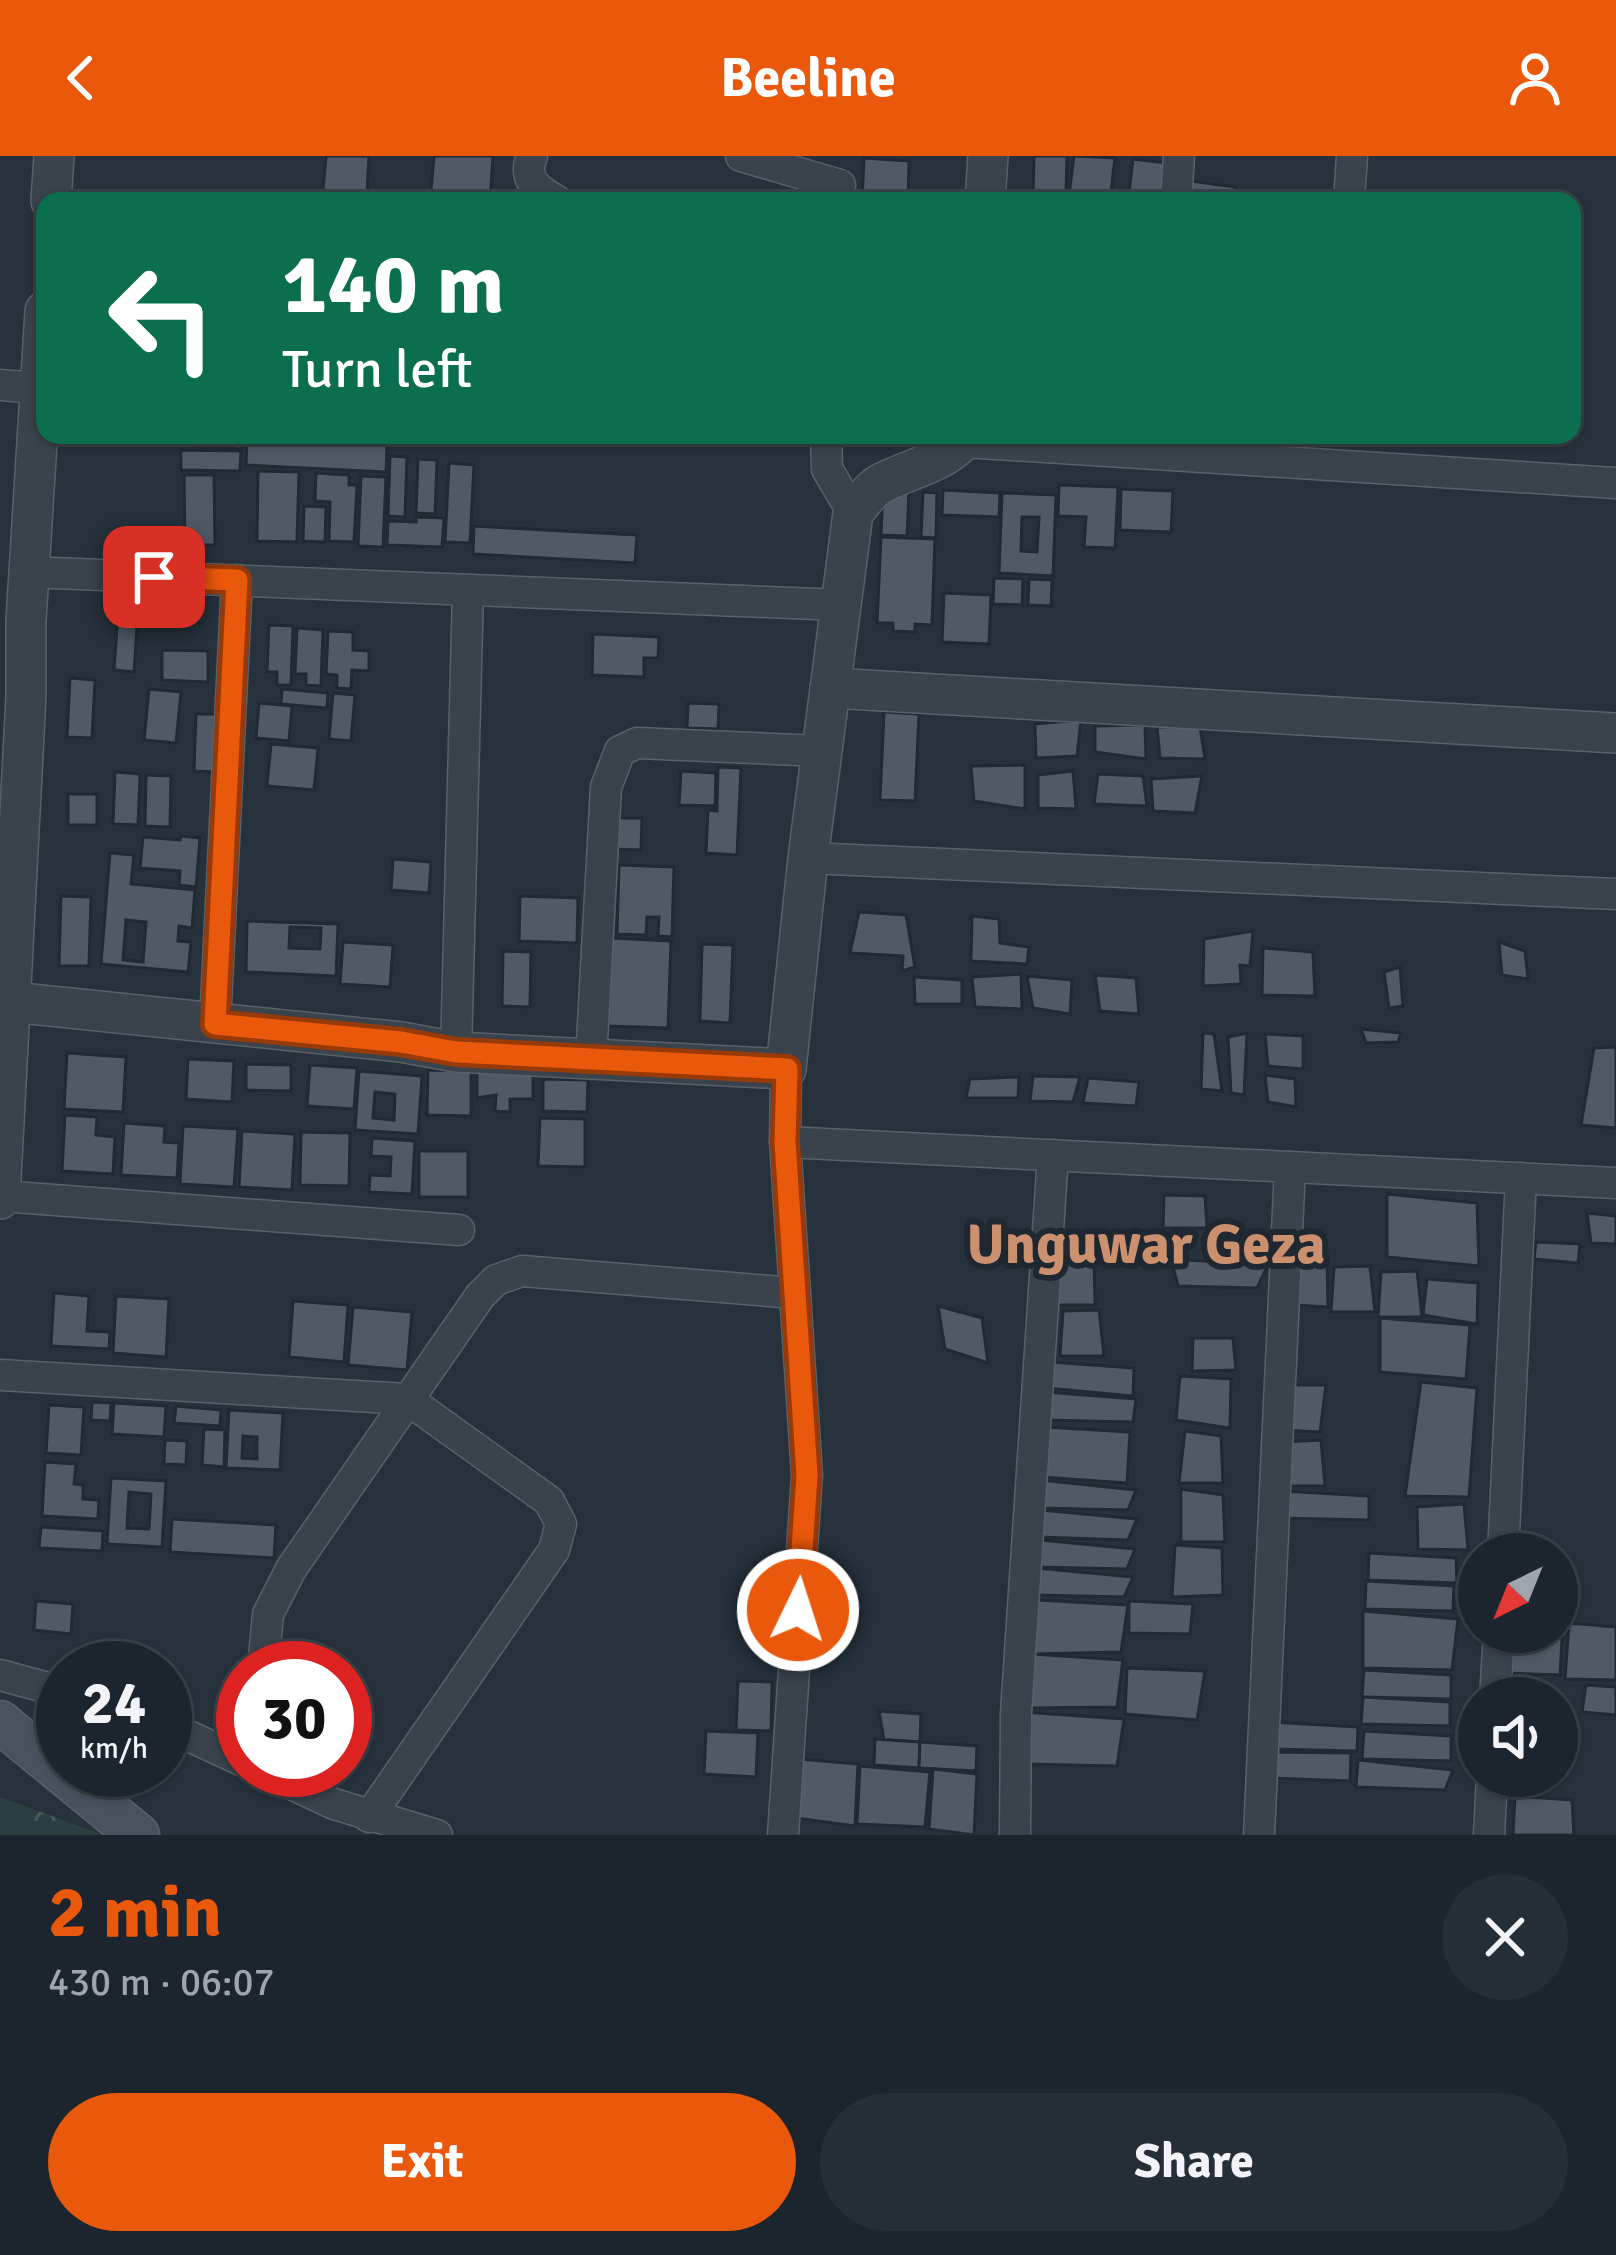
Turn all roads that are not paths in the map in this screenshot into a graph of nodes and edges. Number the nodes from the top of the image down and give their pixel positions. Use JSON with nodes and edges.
{"nodes":[{"id":1,"x":54,"y":156,"type":"edge"},
{"id":2,"x":532,"y":156,"type":"edge"},
{"id":3,"x":741,"y":156,"type":"edge"},
{"id":4,"x":988,"y":156,"type":"edge"},
{"id":5,"x":1179,"y":156,"type":"edge"},
{"id":6,"x":1352,"y":156,"type":"edge"},
{"id":7,"x":843,"y":181,"type":"edge"},
{"id":8,"x":52,"y":192,"type":"edge"},
{"id":9,"x":545,"y":192,"type":"edge"},
{"id":10,"x":986,"y":192,"type":"edge"},
{"id":11,"x":1177,"y":192,"type":"edge"},
{"id":12,"x":1350,"y":192,"type":"edge"},
{"id":13,"x":36,"y":347,"type":"edge"},
{"id":14,"x":19,"y":387,"type":"edge"},
{"id":15,"x":826,"y":444,"type":"edge"},
{"id":16,"x":956,"y":444,"type":"edge"},
{"id":17,"x":1147,"y":444,"type":"edge"},
{"id":18,"x":1328,"y":449,"type":"edge"},
{"id":19,"x":1616,"y":483,"type":"edge"},
{"id":20,"x":853,"y":513,"type":"junction"},
{"id":21,"x":29,"y":572,"type":"junction"},
{"id":22,"x":237,"y":580,"type":"junction"},
{"id":23,"x":468,"y":590,"type":"junction"},
{"id":24,"x":841,"y":604,"type":"junction"},
{"id":25,"x":13,"y":620,"type":"edge"},
{"id":26,"x":830,"y":688,"type":"junction"},
{"id":27,"x":1616,"y":733,"type":"edge"},
{"id":28,"x":821,"y":751,"type":"junction"},
{"id":29,"x":808,"y":858,"type":"junction"},
{"id":30,"x":1616,"y":894,"type":"edge"},
{"id":31,"x":11,"y":1002,"type":"junction"},
{"id":32,"x":215,"y":1024,"type":"junction"},
{"id":33,"x":456,"y":1052,"type":"junction"},
{"id":34,"x":591,"y":1059,"type":"junction"},
{"id":35,"x":787,"y":1069,"type":"junction"},
{"id":36,"x":4,"y":1080,"type":"edge"},
{"id":37,"x":785,"y":1142,"type":"junction"},
{"id":38,"x":1053,"y":1155,"type":"junction"},
{"id":39,"x":1290,"y":1167,"type":"junction"},
{"id":40,"x":1521,"y":1178,"type":"junction"},
{"id":41,"x":1616,"y":1183,"type":"edge"},
{"id":42,"x":0,"y":1198,"type":"edge"},
{"id":43,"x":459,"y":1230,"type":"dead end"},
{"id":44,"x":795,"y":1293,"type":"junction"},
{"id":45,"x":0,"y":1375,"type":"edge"},
{"id":46,"x":407,"y":1399,"type":"junction"},
{"id":47,"x":1504,"y":1533,"type":"edge"},
{"id":48,"x":265,"y":1641,"type":"edge"},
{"id":49,"x":0,"y":1675,"type":"edge"},
{"id":50,"x":36,"y":1685,"type":"edge"},
{"id":51,"x":0,"y":1722,"type":"edge"},
{"id":52,"x":326,"y":1797,"type":"edge"},
{"id":53,"x":1491,"y":1797,"type":"edge"},
{"id":54,"x":369,"y":1816,"type":"junction"},
{"id":55,"x":138,"y":1835,"type":"edge"},
{"id":56,"x":437,"y":1835,"type":"edge"},
{"id":57,"x":784,"y":1835,"type":"edge"},
{"id":58,"x":1015,"y":1835,"type":"edge"},
{"id":59,"x":1259,"y":1835,"type":"edge"},
{"id":60,"x":1489,"y":1835,"type":"edge"}],
"edges":[{"from":1,"to":8,"type":"street"},
{"from":2,"to":9,"type":"street"},
{"from":3,"to":7,"type":"street"},
{"from":4,"to":10,"type":"street"},
{"from":5,"to":11,"type":"street"},
{"from":6,"to":12,"type":"street"},
{"from":13,"to":14,"type":"street"},
{"from":14,"to":21,"type":"street"},
{"from":15,"to":20,"type":"street"},
{"from":16,"to":20,"type":"street"},
{"from":17,"to":18,"type":"street"},
{"from":18,"to":19,"type":"street"},
{"from":20,"to":24,"type":"street"},
{"from":21,"to":22,"type":"street"},
{"from":21,"to":25,"type":"street"},
{"from":22,"to":23,"type":"street"},
{"from":22,"to":32,"type":"street"},
{"from":23,"to":24,"type":"street"},
{"from":23,"to":33,"type":"street"},
{"from":24,"to":26,"type":"street"},
{"from":25,"to":31,"type":"street"},
{"from":26,"to":27,"type":"street"},
{"from":26,"to":28,"type":"street"},
{"from":28,"to":29,"type":"street"},
{"from":28,"to":34,"type":"street"},
{"from":29,"to":30,"type":"street"},
{"from":29,"to":35,"type":"street"},
{"from":31,"to":32,"type":"street"},
{"from":31,"to":36,"type":"street"},
{"from":32,"to":33,"type":"street"},
{"from":33,"to":34,"type":"street"},
{"from":34,"to":35,"type":"street"},
{"from":35,"to":37,"type":"street"},
{"from":36,"to":42,"type":"street"},
{"from":37,"to":38,"type":"street"},
{"from":37,"to":44,"type":"street"},
{"from":38,"to":39,"type":"street"},
{"from":38,"to":58,"type":"street"},
{"from":39,"to":40,"type":"street"},
{"from":39,"to":59,"type":"street"},
{"from":40,"to":41,"type":"street"},
{"from":40,"to":47,"type":"street"},
{"from":42,"to":43,"type":"street"},
{"from":44,"to":46,"type":"street"},
{"from":44,"to":57,"type":"street"},
{"from":45,"to":46,"type":"street"},
{"from":46,"to":48,"type":"street"},
{"from":46,"to":54,"type":"street"},
{"from":49,"to":50,"type":"street"},
{"from":51,"to":55,"type":"main road"},
{"from":52,"to":54,"type":"street"},
{"from":53,"to":60,"type":"street"},
{"from":54,"to":56,"type":"street"}]}
